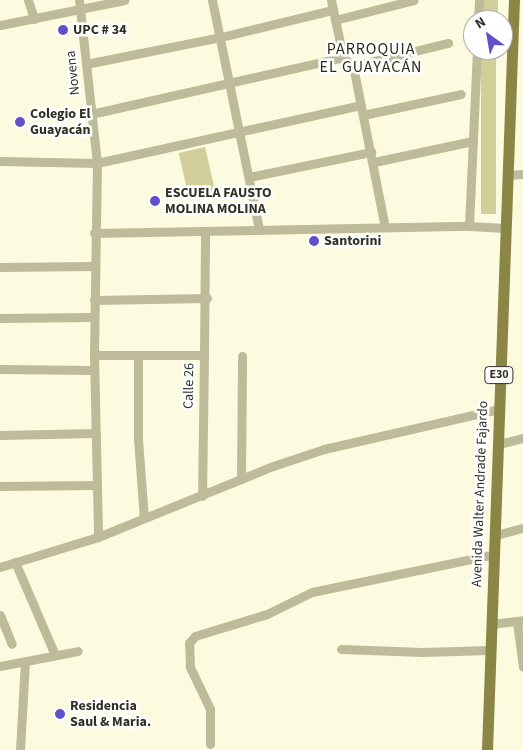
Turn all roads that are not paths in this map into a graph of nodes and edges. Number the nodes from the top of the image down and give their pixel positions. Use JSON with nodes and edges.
{"nodes":[{"id":1,"x":28,"y":0,"type":"edge"},
{"id":2,"x":125,"y":0,"type":"edge"},
{"id":3,"x":212,"y":0,"type":"edge"},
{"id":4,"x":331,"y":0,"type":"edge"},
{"id":5,"x":414,"y":0,"type":"edge"},
{"id":6,"x":514,"y":0,"type":"edge"},
{"id":7,"x":80,"y":5,"type":"edge"},
{"id":8,"x":333,"y":10,"type":"junction"},
{"id":9,"x":34,"y":20,"type":"junction"},
{"id":10,"x":335,"y":20,"type":"junction"},
{"id":11,"x":0,"y":25,"type":"edge"},
{"id":12,"x":221,"y":37,"type":"junction"},
{"id":13,"x":448,"y":43,"type":"dead end"},
{"id":14,"x":343,"y":56,"type":"junction"},
{"id":15,"x":476,"y":60,"type":"edge"},
{"id":16,"x":86,"y":64,"type":"junction"},
{"id":17,"x":353,"y":66,"type":"junction"},
{"id":18,"x":230,"y":82,"type":"junction"},
{"id":19,"x":461,"y":94,"type":"dead end"},
{"id":20,"x":361,"y":105,"type":"junction"},
{"id":21,"x":92,"y":114,"type":"junction"},
{"id":22,"x":363,"y":115,"type":"junction"},
{"id":23,"x":240,"y":133,"type":"junction"},
{"id":24,"x":473,"y":141,"type":"junction"},
{"id":25,"x":373,"y":157,"type":"junction"},
{"id":26,"x":0,"y":161,"type":"edge"},
{"id":27,"x":97,"y":164,"type":"junction"},
{"id":28,"x":523,"y":174,"type":"edge"},
{"id":29,"x":508,"y":175,"type":"junction"},
{"id":30,"x":249,"y":177,"type":"junction"},
{"id":31,"x":469,"y":226,"type":"junction"},
{"id":32,"x":385,"y":227,"type":"junction"},
{"id":33,"x":505,"y":228,"type":"junction"},
{"id":34,"x":260,"y":230,"type":"junction"},
{"id":35,"x":205,"y":231,"type":"junction"},
{"id":36,"x":94,"y":232,"type":"junction"},
{"id":37,"x":94,"y":266,"type":"junction"},
{"id":38,"x":0,"y":267,"type":"edge"},
{"id":39,"x":207,"y":298,"type":"junction"},
{"id":40,"x":94,"y":300,"type":"junction"},
{"id":41,"x":94,"y":317,"type":"junction"},
{"id":42,"x":0,"y":318,"type":"edge"},
{"id":43,"x":94,"y":355,"type":"junction"},
{"id":44,"x":138,"y":355,"type":"junction"},
{"id":45,"x":204,"y":355,"type":"junction"},
{"id":46,"x":242,"y":356,"type":"dead end"},
{"id":47,"x":0,"y":369,"type":"edge"},
{"id":48,"x":94,"y":370,"type":"junction"},
{"id":49,"x":498,"y":409,"type":"junction"},
{"id":50,"x":96,"y":433,"type":"junction"},
{"id":51,"x":0,"y":435,"type":"edge"},
{"id":52,"x":523,"y":438,"type":"edge"},
{"id":53,"x":499,"y":444,"type":"junction"},
{"id":54,"x":241,"y":479,"type":"junction"},
{"id":55,"x":97,"y":485,"type":"junction"},
{"id":56,"x":0,"y":486,"type":"edge"},
{"id":57,"x":202,"y":496,"type":"junction"},
{"id":58,"x":144,"y":518,"type":"junction"},
{"id":59,"x":523,"y":528,"type":"edge"},
{"id":60,"x":496,"y":535,"type":"junction"},
{"id":61,"x":98,"y":537,"type":"junction"},
{"id":62,"x":495,"y":554,"type":"junction"},
{"id":63,"x":15,"y":562,"type":"junction"},
{"id":64,"x":0,"y":566,"type":"edge"},
{"id":65,"x":0,"y":615,"type":"edge"},
{"id":66,"x":520,"y":621,"type":"edge"},
{"id":67,"x":491,"y":624,"type":"junction"},
{"id":68,"x":12,"y":644,"type":"dead end"},
{"id":69,"x":341,"y":649,"type":"dead end"},
{"id":70,"x":490,"y":650,"type":"junction"},
{"id":71,"x":78,"y":651,"type":"dead end"},
{"id":72,"x":55,"y":655,"type":"junction"},
{"id":73,"x":25,"y":661,"type":"junction"},
{"id":74,"x":0,"y":666,"type":"edge"},
{"id":75,"x":523,"y":668,"type":"edge"},
{"id":76,"x":210,"y":744,"type":"dead end"},
{"id":77,"x":20,"y":750,"type":"edge"},
{"id":78,"x":487,"y":750,"type":"edge"}],
"edges":[{"from":1,"to":9,"type":"street"},
{"from":2,"to":7,"type":"street"},
{"from":3,"to":12,"type":"street"},
{"from":4,"to":8,"type":"street"},
{"from":5,"to":10,"type":"street"},
{"from":6,"to":29,"type":"main road","name":"Avenida Walter Andrade Fajardo","number":"E30"},
{"from":7,"to":9,"type":"street"},
{"from":7,"to":16,"type":"street","name":"Novena"},
{"from":8,"to":10,"type":"street"},
{"from":8,"to":12,"type":"street"},
{"from":9,"to":11,"type":"street"},
{"from":10,"to":14,"type":"street"},
{"from":12,"to":16,"type":"street"},
{"from":12,"to":18,"type":"street"},
{"from":13,"to":17,"type":"street"},
{"from":14,"to":17,"type":"street"},
{"from":14,"to":18,"type":"street"},
{"from":15,"to":24,"type":"street"},
{"from":16,"to":21,"type":"street","name":"Novena"},
{"from":17,"to":20,"type":"street"},
{"from":18,"to":21,"type":"street"},
{"from":18,"to":23,"type":"street"},
{"from":19,"to":22,"type":"street"},
{"from":20,"to":22,"type":"street"},
{"from":20,"to":23,"type":"street"},
{"from":21,"to":27,"type":"street","name":"Novena"},
{"from":22,"to":25,"type":"street"},
{"from":23,"to":27,"type":"street"},
{"from":23,"to":30,"type":"street"},
{"from":24,"to":25,"type":"street"},
{"from":24,"to":31,"type":"street"},
{"from":25,"to":30,"type":"street"},
{"from":25,"to":32,"type":"street"},
{"from":26,"to":27,"type":"street"},
{"from":27,"to":36,"type":"street","name":"Novena"},
{"from":28,"to":29,"type":"street"},
{"from":29,"to":33,"type":"main road","name":"Avenida Walter Andrade Fajardo","number":"E30"},
{"from":30,"to":34,"type":"street"},
{"from":31,"to":32,"type":"street"},
{"from":31,"to":33,"type":"street"},
{"from":32,"to":34,"type":"street"},
{"from":33,"to":49,"type":"main road","name":"Avenida Walter Andrade Fajardo","number":"E30"},
{"from":34,"to":35,"type":"street"},
{"from":35,"to":36,"type":"street"},
{"from":35,"to":39,"type":"street"},
{"from":36,"to":37,"type":"street","name":"Novena"},
{"from":37,"to":38,"type":"street"},
{"from":37,"to":40,"type":"street","name":"Novena"},
{"from":39,"to":40,"type":"street"},
{"from":39,"to":45,"type":"street"},
{"from":40,"to":41,"type":"street","name":"Novena"},
{"from":41,"to":42,"type":"street"},
{"from":41,"to":43,"type":"street","name":"Novena"},
{"from":43,"to":44,"type":"street","name":"Calle 26"},
{"from":43,"to":48,"type":"street","name":"Novena"},
{"from":44,"to":45,"type":"street","name":"Calle 26"},
{"from":44,"to":58,"type":"street"},
{"from":45,"to":57,"type":"street","name":"Calle 26"},
{"from":46,"to":54,"type":"street"},
{"from":47,"to":48,"type":"street"},
{"from":48,"to":50,"type":"street","name":"Novena"},
{"from":49,"to":53,"type":"main road","name":"Avenida Walter Andrade Fajardo","number":"E30"},
{"from":49,"to":54,"type":"street"},
{"from":50,"to":51,"type":"street"},
{"from":50,"to":55,"type":"street","name":"Novena"},
{"from":52,"to":53,"type":"street"},
{"from":53,"to":60,"type":"main road","name":"Avenida Walter Andrade Fajardo","number":"E30"},
{"from":54,"to":57,"type":"street"},
{"from":55,"to":56,"type":"street"},
{"from":55,"to":61,"type":"street","name":"Novena"},
{"from":57,"to":58,"type":"street"},
{"from":58,"to":61,"type":"street"},
{"from":59,"to":60,"type":"street"},
{"from":60,"to":62,"type":"main road","name":"Avenida Walter Andrade Fajardo","number":"E30"},
{"from":61,"to":63,"type":"street"},
{"from":62,"to":67,"type":"main road","name":"Avenida Walter Andrade Fajardo","number":"E30"},
{"from":62,"to":76,"type":"street"},
{"from":63,"to":64,"type":"street"},
{"from":63,"to":72,"type":"street"},
{"from":65,"to":68,"type":"street"},
{"from":66,"to":67,"type":"street"},
{"from":66,"to":75,"type":"street"},
{"from":67,"to":70,"type":"main road","name":"Avenida Walter Andrade Fajardo","number":"E30"},
{"from":69,"to":70,"type":"street"},
{"from":70,"to":78,"type":"main road","name":"Avenida Walter Andrade Fajardo","number":"E30"},
{"from":71,"to":72,"type":"street"},
{"from":72,"to":73,"type":"street"},
{"from":73,"to":74,"type":"street"},
{"from":73,"to":77,"type":"street"}]}
